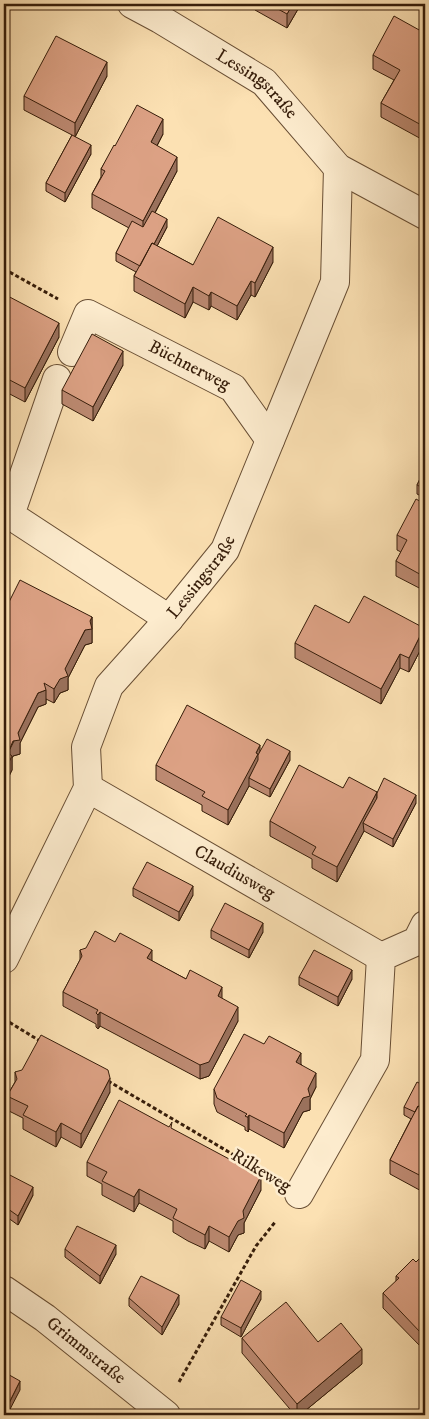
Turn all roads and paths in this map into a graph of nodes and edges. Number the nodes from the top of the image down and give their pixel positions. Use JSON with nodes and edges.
{"nodes":[{"id":1,"x":132,"y":4,"type":"edge"},
{"id":2,"x":165,"y":11,"type":"edge"},
{"id":3,"x":338,"y":168,"type":"junction"},
{"id":4,"x":425,"y":216,"type":"edge"},
{"id":5,"x":4,"y":269,"type":"edge"},
{"id":6,"x":88,"y":314,"type":"junction"},
{"id":7,"x":72,"y":352,"type":"dead end"},
{"id":8,"x":57,"y":378,"type":"dead end"},
{"id":9,"x":270,"y":440,"type":"junction"},
{"id":10,"x":7,"y":516,"type":"edge"},
{"id":11,"x":169,"y":619,"type":"junction"},
{"id":12,"x":88,"y":788,"type":"junction"},
{"id":13,"x":425,"y":925,"type":"edge"},
{"id":14,"x":380,"y":957,"type":"junction"},
{"id":15,"x":4,"y":959,"type":"edge"},
{"id":16,"x":4,"y":1020,"type":"edge"},
{"id":17,"x":46,"y":1044,"type":"edge"},
{"id":18,"x":105,"y":1079,"type":"edge"},
{"id":19,"x":299,"y":1194,"type":"junction"},
{"id":20,"x":4,"y":1290,"type":"edge"},
{"id":21,"x":163,"y":1414,"type":"edge"}],
"edges":[{"from":1,"to":2,"type":"street","name":"Lessingstraße"},
{"from":2,"to":3,"type":"street","name":"Lessingstraße"},
{"from":3,"to":4,"type":"street","name":"Lessingstraße"},
{"from":3,"to":9,"type":"street","name":"Lessingstraße"},
{"from":5,"to":6,"type":"path"},
{"from":6,"to":7,"type":"street"},
{"from":6,"to":9,"type":"street","name":"Büchnerweg"},
{"from":8,"to":10,"type":"street"},
{"from":9,"to":11,"type":"street","name":"Lessingstraße"},
{"from":10,"to":11,"type":"street"},
{"from":11,"to":12,"type":"street","name":"Lessingstraße"},
{"from":12,"to":14,"type":"street","name":"Claudiusweg"},
{"from":12,"to":15,"type":"street","name":"Lessingstraße"},
{"from":13,"to":14,"type":"street"},
{"from":14,"to":19,"type":"street","name":"Rilkeweg"},
{"from":16,"to":17,"type":"path"},
{"from":18,"to":19,"type":"path","name":"Rilkeweg"},
{"from":19,"to":21,"type":"path"},
{"from":20,"to":21,"type":"street","name":"Grimmstraße"}]}
